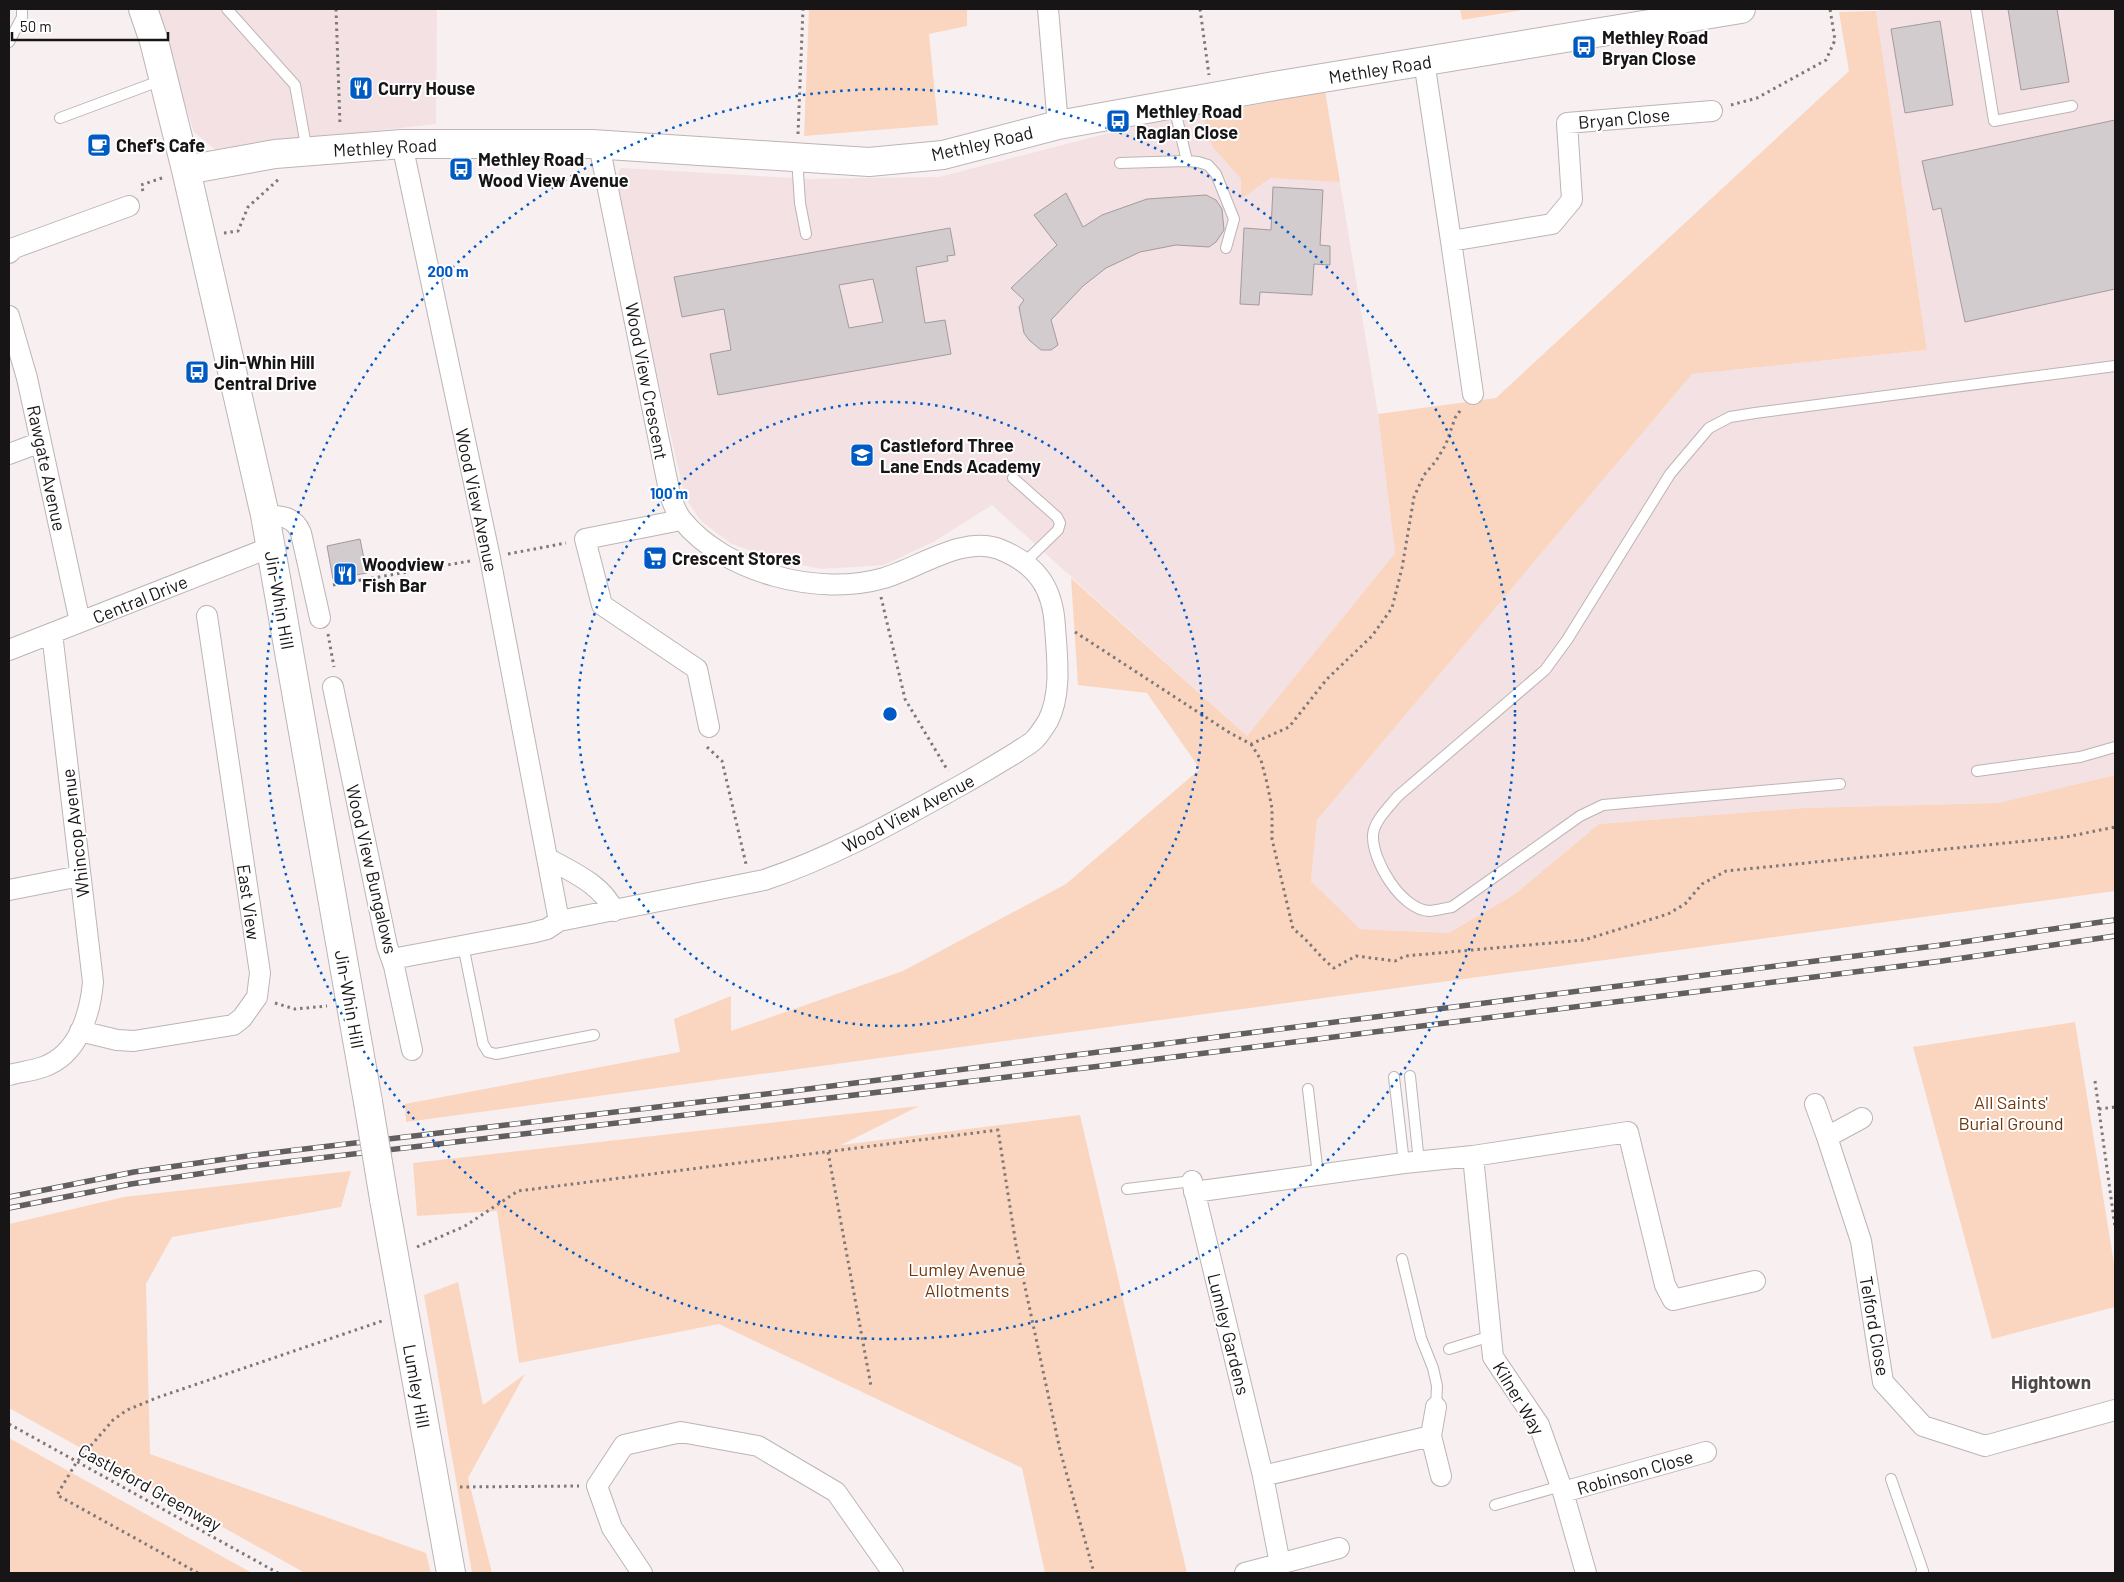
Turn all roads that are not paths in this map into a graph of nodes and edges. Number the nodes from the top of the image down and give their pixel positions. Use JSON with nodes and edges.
{"nodes":[{"id":1,"x":22,"y":9,"type":"edge"},
{"id":2,"x":142,"y":9,"type":"edge"},
{"id":3,"x":227,"y":9,"type":"edge"},
{"id":4,"x":1048,"y":9,"type":"edge"},
{"id":5,"x":1741,"y":9,"type":"edge"},
{"id":6,"x":1976,"y":9,"type":"edge"},
{"id":7,"x":9,"y":42,"type":"edge"},
{"id":8,"x":1424,"y":61,"type":"junction"},
{"id":9,"x":163,"y":80,"type":"junction"},
{"id":10,"x":1174,"y":105,"type":"junction"},
{"id":11,"x":2072,"y":106,"type":"dead end"},
{"id":12,"x":1712,"y":111,"type":"road end"},
{"id":13,"x":60,"y":118,"type":"dead end"},
{"id":14,"x":1058,"y":125,"type":"junction"},
{"id":15,"x":402,"y":144,"type":"junction"},
{"id":16,"x":599,"y":145,"type":"junction"},
{"id":17,"x":294,"y":152,"type":"junction"},
{"id":18,"x":797,"y":157,"type":"junction"},
{"id":19,"x":1187,"y":161,"type":"junction"},
{"id":20,"x":1120,"y":163,"type":"dead end"},
{"id":21,"x":186,"y":170,"type":"junction"},
{"id":22,"x":129,"y":206,"type":"road end"},
{"id":23,"x":806,"y":234,"type":"dead end"},
{"id":24,"x":1450,"y":241,"type":"junction"},
{"id":25,"x":1226,"y":248,"type":"dead end"},
{"id":26,"x":9,"y":253,"type":"edge"},
{"id":27,"x":9,"y":316,"type":"edge"},
{"id":28,"x":2115,"y":366,"type":"edge"},
{"id":29,"x":1473,"y":394,"type":"road end"},
{"id":30,"x":41,"y":442,"type":"junction"},
{"id":31,"x":9,"y":454,"type":"edge"},
{"id":32,"x":1013,"y":478,"type":"dead end"},
{"id":33,"x":265,"y":515,"type":"junction"},
{"id":34,"x":682,"y":520,"type":"junction"},
{"id":35,"x":271,"y":547,"type":"junction"},
{"id":36,"x":1024,"y":562,"type":"junction"},
{"id":37,"x":1044,"y":581,"type":"joint"},
{"id":38,"x":207,"y":616,"type":"dead end"},
{"id":39,"x":320,"y":618,"type":"road end"},
{"id":40,"x":80,"y":622,"type":"junction"},
{"id":41,"x":52,"y":633,"type":"junction"},
{"id":42,"x":9,"y":650,"type":"edge"},
{"id":43,"x":333,"y":687,"type":"road end"},
{"id":44,"x":708,"y":727,"type":"road end"},
{"id":45,"x":2115,"y":747,"type":"edge"},
{"id":46,"x":1977,"y":771,"type":"dead end"},
{"id":47,"x":1840,"y":784,"type":"dead end"},
{"id":48,"x":547,"y":858,"type":"junction"},
{"id":49,"x":80,"y":876,"type":"junction"},
{"id":50,"x":9,"y":890,"type":"edge"},
{"id":51,"x":614,"y":911,"type":"junction"},
{"id":52,"x":559,"y":921,"type":"junction"},
{"id":53,"x":463,"y":945,"type":"junction"},
{"id":54,"x":392,"y":959,"type":"junction"},
{"id":55,"x":80,"y":1031,"type":"junction"},
{"id":56,"x":594,"y":1035,"type":"dead end"},
{"id":57,"x":412,"y":1050,"type":"dead end"},
{"id":58,"x":9,"y":1075,"type":"edge"},
{"id":59,"x":1410,"y":1076,"type":"dead end"},
{"id":60,"x":1394,"y":1077,"type":"dead end"},
{"id":61,"x":1308,"y":1089,"type":"dead end"},
{"id":62,"x":1815,"y":1104,"type":"dead end"},
{"id":63,"x":1862,"y":1118,"type":"dead end"},
{"id":64,"x":1827,"y":1137,"type":"junction"},
{"id":65,"x":1473,"y":1156,"type":"junction"},
{"id":66,"x":1412,"y":1163,"type":"junction"},
{"id":67,"x":1318,"y":1175,"type":"junction"},
{"id":68,"x":1193,"y":1187,"type":"junction"},
{"id":69,"x":1128,"y":1189,"type":"dead end"},
{"id":70,"x":384,"y":1199,"type":"joint"},
{"id":71,"x":1402,"y":1259,"type":"dead end"},
{"id":72,"x":1755,"y":1281,"type":"dead end"},
{"id":73,"x":1491,"y":1336,"type":"junction"},
{"id":74,"x":1449,"y":1349,"type":"dead end"},
{"id":75,"x":1436,"y":1407,"type":"joint"},
{"id":76,"x":2115,"y":1410,"type":"edge"},
{"id":77,"x":1430,"y":1436,"type":"junction"},
{"id":78,"x":1706,"y":1452,"type":"dead end"},
{"id":79,"x":1263,"y":1476,"type":"junction"},
{"id":80,"x":1441,"y":1476,"type":"dead end"},
{"id":81,"x":1891,"y":1479,"type":"dead end"},
{"id":82,"x":1562,"y":1489,"type":"junction"},
{"id":83,"x":1495,"y":1505,"type":"dead end"},
{"id":84,"x":1339,"y":1548,"type":"dead end"},
{"id":85,"x":1280,"y":1564,"type":"junction"},
{"id":86,"x":452,"y":1573,"type":"edge"},
{"id":87,"x":642,"y":1573,"type":"edge"},
{"id":88,"x":893,"y":1573,"type":"edge"},
{"id":89,"x":1245,"y":1573,"type":"edge"},
{"id":90,"x":1586,"y":1573,"type":"edge"},
{"id":91,"x":1921,"y":1573,"type":"edge"}],
"edges":[{"from":1,"to":7,"type":"lane"},
{"from":2,"to":9,"type":"main road","name":"Jin-Whin Hill"},
{"from":3,"to":17,"type":"lane"},
{"from":4,"to":14,"type":"street"},
{"from":5,"to":8,"type":"main road","name":"Methley Road"},
{"from":6,"to":11,"type":"lane"},
{"from":8,"to":10,"type":"main road","name":"Methley Road"},
{"from":8,"to":24,"type":"street"},
{"from":9,"to":13,"type":"lane"},
{"from":9,"to":21,"type":"main road","name":"Jin-Whin Hill"},
{"from":10,"to":14,"type":"main road","name":"Methley Road"},
{"from":10,"to":19,"type":"lane"},
{"from":12,"to":24,"type":"street","name":"Bryan Close"},
{"from":14,"to":18,"type":"main road","name":"Methley Road"},
{"from":15,"to":16,"type":"main road","name":"Methley Road"},
{"from":15,"to":17,"type":"main road","name":"Methley Road"},
{"from":15,"to":48,"type":"street","name":"Wood View Avenue"},
{"from":16,"to":18,"type":"main road","name":"Methley Road"},
{"from":16,"to":34,"type":"street","name":"Wood View Crescent"},
{"from":17,"to":21,"type":"main road","name":"Methley Road"},
{"from":18,"to":23,"type":"lane"},
{"from":19,"to":20,"type":"lane"},
{"from":19,"to":25,"type":"lane"},
{"from":21,"to":33,"type":"main road","name":"Jin-Whin Hill"},
{"from":22,"to":26,"type":"street"},
{"from":24,"to":29,"type":"street"},
{"from":27,"to":30,"type":"street","name":"Rawgate Avenue"},
{"from":28,"to":47,"type":"lane"},
{"from":30,"to":31,"type":"street"},
{"from":30,"to":40,"type":"street","name":"Rawgate Avenue"},
{"from":32,"to":36,"type":"lane"},
{"from":33,"to":35,"type":"main road","name":"Jin-Whin Hill"},
{"from":33,"to":39,"type":"street"},
{"from":34,"to":36,"type":"street","name":"Wood View Crescent"},
{"from":34,"to":44,"type":"street"},
{"from":35,"to":40,"type":"street","name":"Central Drive"},
{"from":35,"to":70,"type":"main road","name":"Jin-Whin Hill","bridge":true},
{"from":36,"to":37,"type":"street","name":"Wood View Crescent"},
{"from":37,"to":51,"type":"street","name":"Wood View Avenue"},
{"from":38,"to":55,"type":"street","name":"East View"},
{"from":40,"to":41,"type":"street","name":"Central Drive"},
{"from":41,"to":42,"type":"street","name":"Central Drive"},
{"from":41,"to":49,"type":"street","name":"Whincop Avenue"},
{"from":43,"to":54,"type":"street","name":"Wood View Bungalows"},
{"from":45,"to":46,"type":"lane"},
{"from":48,"to":51,"type":"street"},
{"from":48,"to":52,"type":"street","name":"Wood View Avenue"},
{"from":49,"to":50,"type":"street"},
{"from":49,"to":55,"type":"street","name":"Whincop Avenue"},
{"from":51,"to":52,"type":"street","name":"Wood View Avenue"},
{"from":52,"to":53,"type":"street","name":"Wood View Avenue"},
{"from":53,"to":54,"type":"street","name":"Wood View Avenue"},
{"from":53,"to":56,"type":"lane"},
{"from":54,"to":57,"type":"street","name":"Wood View Bungalows"},
{"from":55,"to":58,"type":"street","name":"Whincop Avenue"},
{"from":59,"to":66,"type":"lane"},
{"from":60,"to":66,"type":"lane"},
{"from":61,"to":67,"type":"lane"},
{"from":62,"to":64,"type":"street","name":"Telford Close"},
{"from":63,"to":64,"type":"street"},
{"from":64,"to":76,"type":"street","name":"Telford Close"},
{"from":65,"to":66,"type":"street"},
{"from":65,"to":72,"type":"street"},
{"from":65,"to":73,"type":"street","name":"Kilner Way"},
{"from":66,"to":67,"type":"street"},
{"from":67,"to":68,"type":"street"},
{"from":68,"to":69,"type":"lane"},
{"from":68,"to":79,"type":"street","name":"Lumley Gardens"},
{"from":70,"to":86,"type":"main road","name":"Lumley Hill"},
{"from":71,"to":75,"type":"lane"},
{"from":73,"to":74,"type":"lane"},
{"from":73,"to":82,"type":"street","name":"Kilner Way"},
{"from":75,"to":77,"type":"street"},
{"from":77,"to":79,"type":"street"},
{"from":77,"to":80,"type":"street"},
{"from":78,"to":82,"type":"street","name":"Robinson Close"},
{"from":79,"to":85,"type":"street","name":"Lumley Gardens"},
{"from":81,"to":91,"type":"lane"},
{"from":82,"to":83,"type":"lane"},
{"from":82,"to":90,"type":"street","name":"Kilner Way"},
{"from":84,"to":85,"type":"street"},
{"from":85,"to":89,"type":"street"},
{"from":87,"to":88,"type":"street"}]}
